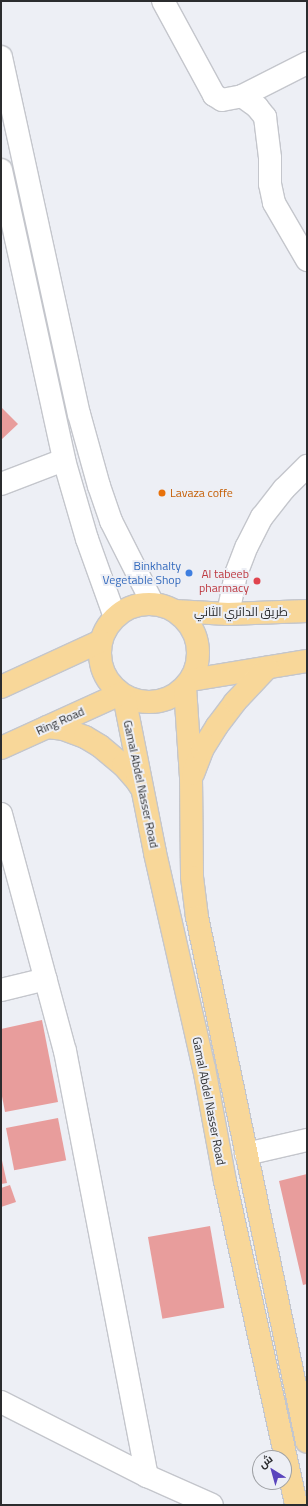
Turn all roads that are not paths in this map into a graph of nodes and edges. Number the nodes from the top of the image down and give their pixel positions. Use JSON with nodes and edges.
{"nodes":[{"id":1,"x":164,"y":1,"type":"edge"},
{"id":2,"x":1,"y":57,"type":"edge"},
{"id":3,"x":307,"y":63,"type":"edge"},
{"id":4,"x":5,"y":95,"type":"edge"},
{"id":5,"x":242,"y":96,"type":"junction"},
{"id":6,"x":1,"y":170,"type":"edge"},
{"id":7,"x":307,"y":260,"type":"edge"},
{"id":8,"x":64,"y":460,"type":"junction"},
{"id":9,"x":307,"y":466,"type":"edge"},
{"id":10,"x":1,"y":484,"type":"edge"},
{"id":11,"x":153,"y":604,"type":"junction"},
{"id":12,"x":175,"y":611,"type":"junction"},
{"id":13,"x":307,"y":611,"type":"edge"},
{"id":14,"x":228,"y":614,"type":"junction"},
{"id":15,"x":115,"y":617,"type":"junction"},
{"id":16,"x":101,"y":641,"type":"junction"},
{"id":17,"x":307,"y":661,"type":"edge"},
{"id":18,"x":267,"y":668,"type":"junction"},
{"id":19,"x":188,"y":683,"type":"junction"},
{"id":20,"x":1,"y":687,"type":"edge"},
{"id":21,"x":122,"y":695,"type":"junction"},
{"id":22,"x":47,"y":727,"type":"junction"},
{"id":23,"x":1,"y":748,"type":"edge"},
{"id":24,"x":191,"y":778,"type":"junction"},
{"id":25,"x":141,"y":788,"type":"junction"},
{"id":26,"x":1,"y":814,"type":"edge"},
{"id":27,"x":46,"y":979,"type":"junction"},
{"id":28,"x":1,"y":990,"type":"edge"},
{"id":29,"x":307,"y":1140,"type":"edge"},
{"id":30,"x":246,"y":1154,"type":"junction"},
{"id":31,"x":1,"y":1402,"type":"edge"},
{"id":32,"x":307,"y":1442,"type":"edge"},
{"id":33,"x":147,"y":1476,"type":"junction"},
{"id":34,"x":212,"y":1505,"type":"edge"},
{"id":35,"x":296,"y":1505,"type":"edge"}],
"edges":[{"from":1,"to":5,"type":"street"},
{"from":2,"to":4,"type":"street"},
{"from":3,"to":5,"type":"street"},
{"from":4,"to":11,"type":"street"},
{"from":5,"to":7,"type":"street"},
{"from":6,"to":8,"type":"street"},
{"from":8,"to":10,"type":"street"},
{"from":8,"to":15,"type":"street"},
{"from":9,"to":14,"type":"street"},
{"from":11,"to":12,"type":"main road"},
{"from":11,"to":15,"type":"main road"},
{"from":12,"to":14,"type":"main road","name":"طريق الدائري الثاني"},
{"from":12,"to":19,"type":"main road"},
{"from":13,"to":14,"type":"main road","name":"طريق الدائري الثاني"},
{"from":15,"to":16,"type":"main road"},
{"from":16,"to":20,"type":"main road"},
{"from":16,"to":21,"type":"main road"},
{"from":17,"to":18,"type":"main road"},
{"from":18,"to":19,"type":"main road"},
{"from":18,"to":24,"type":"main road"},
{"from":19,"to":21,"type":"main road"},
{"from":19,"to":24,"type":"main road","name":"Gamal Abdel Nasser Road"},
{"from":21,"to":22,"type":"main road","name":"Ring Road"},
{"from":21,"to":25,"type":"main road","name":"Gamal Abdel Nasser Road"},
{"from":22,"to":23,"type":"main road","name":"Ring Road"},
{"from":22,"to":25,"type":"main road"},
{"from":24,"to":30,"type":"main road","name":"Gamal Abdel Nasser Road"},
{"from":25,"to":35,"type":"main road","name":"Gamal Abdel Nasser Road"},
{"from":26,"to":27,"type":"street"},
{"from":27,"to":28,"type":"street"},
{"from":27,"to":33,"type":"street"},
{"from":29,"to":30,"type":"street"},
{"from":30,"to":32,"type":"main road","name":"Gamal Abdel Nasser Road"},
{"from":31,"to":33,"type":"street"},
{"from":33,"to":34,"type":"street"}]}
